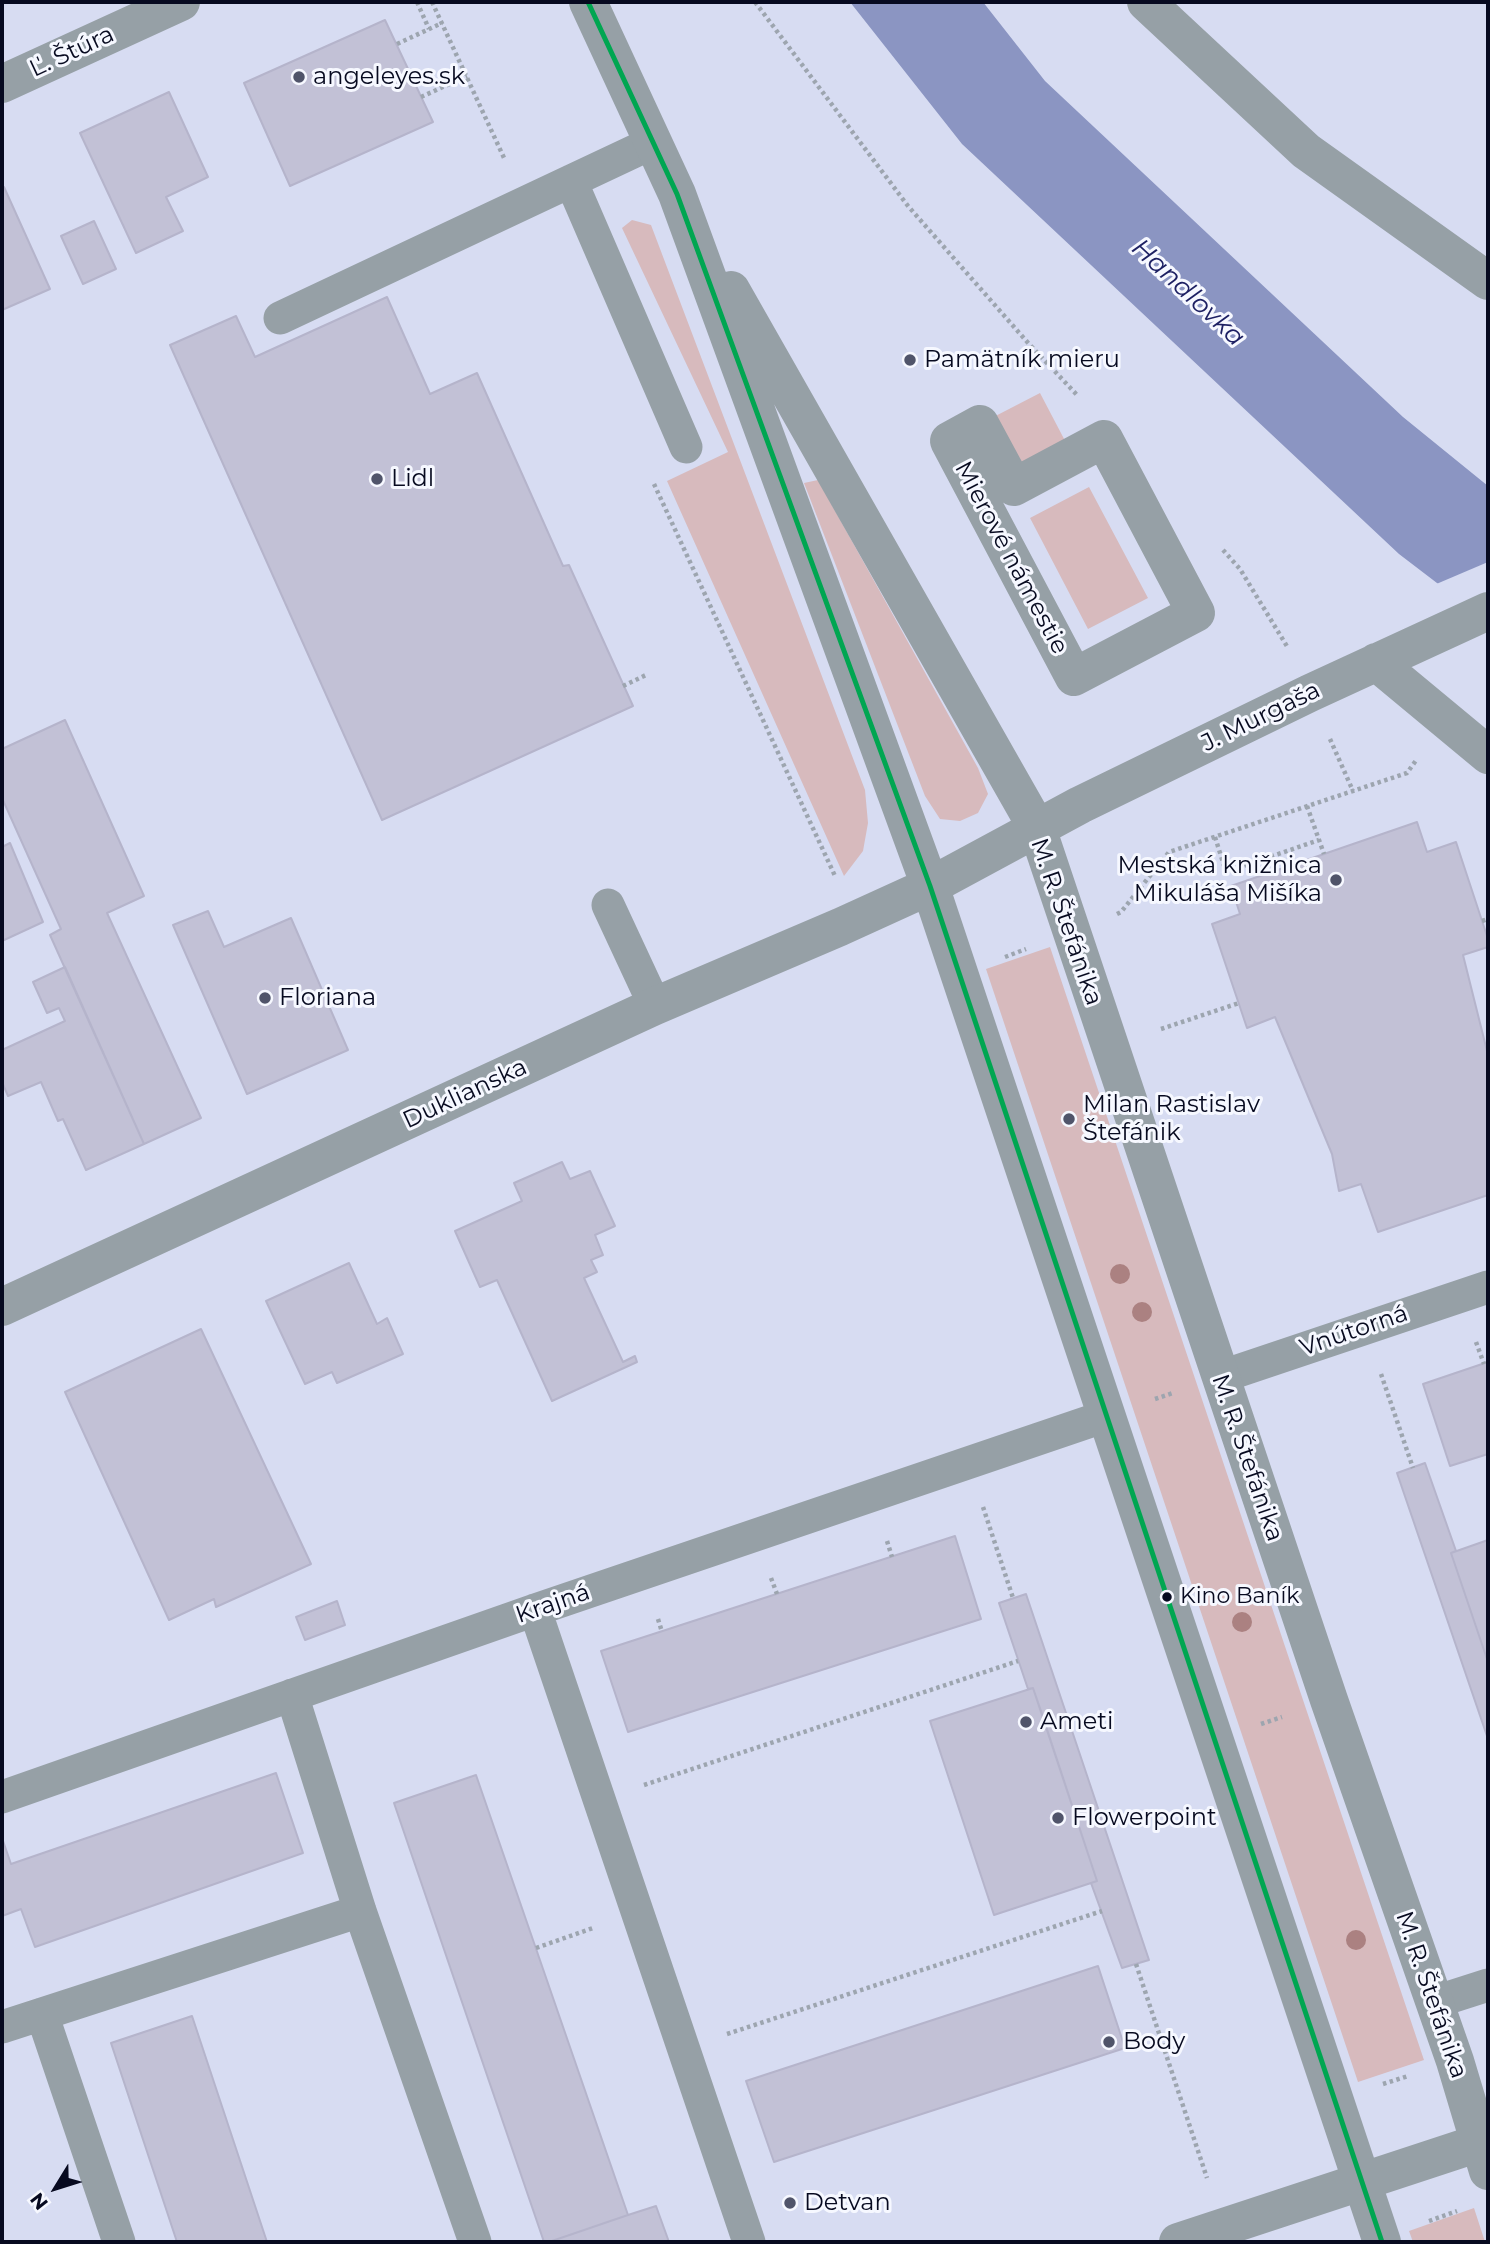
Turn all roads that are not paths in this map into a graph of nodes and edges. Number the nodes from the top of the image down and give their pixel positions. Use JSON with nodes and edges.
{"nodes":[{"id":1,"x":181,"y":2,"type":"edge"},
{"id":2,"x":588,"y":2,"type":"edge"},
{"id":3,"x":1146,"y":2,"type":"edge"},
{"id":4,"x":2,"y":84,"type":"edge"},
{"id":5,"x":653,"y":142,"type":"junction"},
{"id":6,"x":571,"y":181,"type":"junction"},
{"id":7,"x":677,"y":194,"type":"junction"},
{"id":8,"x":1488,"y":281,"type":"edge"},
{"id":9,"x":280,"y":318,"type":"dead end"},
{"id":10,"x":686,"y":447,"type":"dead end"},
{"id":11,"x":1187,"y":597,"type":"joint"},
{"id":12,"x":1488,"y":611,"type":"edge"},
{"id":13,"x":1376,"y":662,"type":"junction"},
{"id":14,"x":1488,"y":755,"type":"edge"},
{"id":15,"x":1037,"y":828,"type":"junction"},
{"id":16,"x":930,"y":886,"type":"junction"},
{"id":17,"x":608,"y":905,"type":"dead end"},
{"id":18,"x":655,"y":1006,"type":"junction"},
{"id":19,"x":1488,"y":1287,"type":"edge"},
{"id":20,"x":2,"y":1307,"type":"edge"},
{"id":21,"x":1220,"y":1377,"type":"junction"},
{"id":22,"x":1106,"y":1416,"type":"junction"},
{"id":23,"x":535,"y":1610,"type":"junction"},
{"id":24,"x":292,"y":1695,"type":"junction"},
{"id":25,"x":2,"y":1797,"type":"edge"},
{"id":26,"x":360,"y":1911,"type":"junction"},
{"id":27,"x":1488,"y":1985,"type":"edge"},
{"id":28,"x":1435,"y":2002,"type":"junction"},
{"id":29,"x":42,"y":2014,"type":"junction"},
{"id":30,"x":2,"y":2027,"type":"edge"},
{"id":31,"x":1483,"y":2157,"type":"edge"},
{"id":32,"x":1361,"y":2181,"type":"junction"},
{"id":33,"x":119,"y":2242,"type":"edge"},
{"id":34,"x":475,"y":2242,"type":"edge"},
{"id":35,"x":749,"y":2242,"type":"edge"},
{"id":36,"x":1178,"y":2242,"type":"edge"},
{"id":37,"x":1382,"y":2242,"type":"edge"}],
"edges":[{"from":1,"to":4,"type":"street","name":"Ľ. Štúra"},
{"from":2,"to":5,"type":"street"},
{"from":3,"to":8,"type":"street"},
{"from":5,"to":6,"type":"lane"},
{"from":5,"to":7,"type":"street"},
{"from":6,"to":9,"type":"lane"},
{"from":6,"to":10,"type":"lane"},
{"from":7,"to":15,"type":"street"},
{"from":7,"to":16,"type":"street"},
{"from":11,"to":11,"type":"street","name":"Mierové námestie"},
{"from":12,"to":13,"type":"street","name":"J. Murgaša"},
{"from":13,"to":14,"type":"street"},
{"from":13,"to":15,"type":"street","name":"J. Murgaša"},
{"from":15,"to":16,"type":"street","name":"M. R. Štefánika"},
{"from":15,"to":21,"type":"street","name":"M. R. Štefánika"},
{"from":16,"to":18,"type":"street","name":"Duklianska"},
{"from":16,"to":22,"type":"street"},
{"from":17,"to":18,"type":"lane"},
{"from":18,"to":20,"type":"street","name":"Duklianska"},
{"from":19,"to":21,"type":"lane","name":"Vnútorná"},
{"from":21,"to":28,"type":"street","name":"M. R. Štefánika"},
{"from":22,"to":23,"type":"lane","name":"Krajná"},
{"from":22,"to":32,"type":"street"},
{"from":23,"to":24,"type":"lane","name":"Krajná"},
{"from":23,"to":35,"type":"lane"},
{"from":24,"to":25,"type":"lane","name":"Krajná"},
{"from":24,"to":26,"type":"lane"},
{"from":26,"to":29,"type":"lane"},
{"from":26,"to":34,"type":"lane"},
{"from":27,"to":28,"type":"lane"},
{"from":28,"to":31,"type":"street","name":"M. R. Štefánika"},
{"from":29,"to":30,"type":"lane"},
{"from":29,"to":33,"type":"lane"},
{"from":31,"to":32,"type":"street","name":"M. R. Štefánika"},
{"from":32,"to":36,"type":"street","name":"M. R. Štefánika"},
{"from":32,"to":37,"type":"street"}]}
